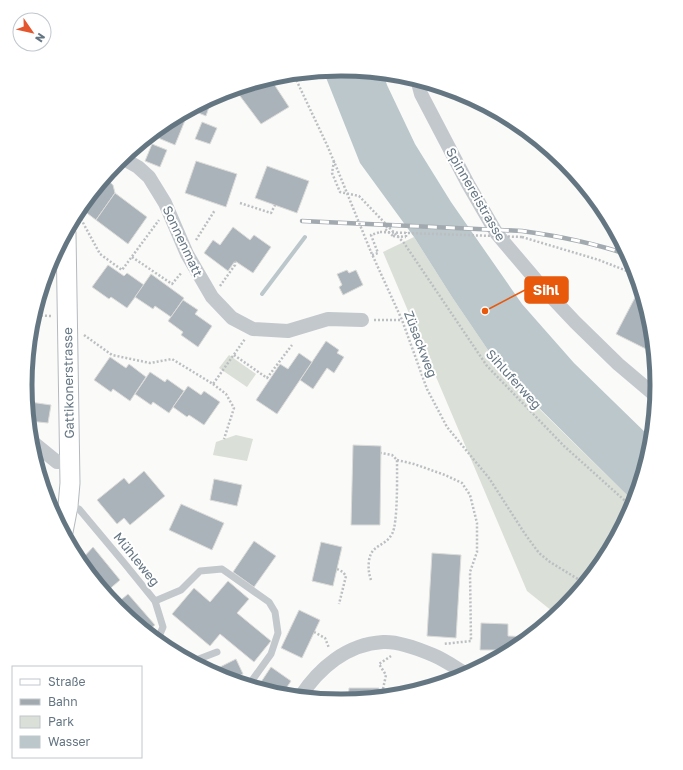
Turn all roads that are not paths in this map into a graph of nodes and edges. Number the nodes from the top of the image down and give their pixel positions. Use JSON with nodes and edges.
{"nodes":[{"id":1,"x":419,"y":85,"type":"edge"},
{"id":2,"x":128,"y":161,"type":"edge"},
{"id":3,"x":60,"y":257,"type":"edge"},
{"id":4,"x":362,"y":320,"type":"road end"},
{"id":5,"x":651,"y":392,"type":"edge"},
{"id":6,"x":38,"y":447,"type":"edge"},
{"id":7,"x":70,"y":462,"type":"junction"},
{"id":8,"x":68,"y":506,"type":"junction"},
{"id":9,"x":65,"y":523,"type":"edge"},
{"id":10,"x":155,"y":601,"type":"junction"},
{"id":11,"x":159,"y":635,"type":"edge"},
{"id":12,"x":217,"y":652,"type":"dead end"},
{"id":13,"x":198,"y":659,"type":"edge"},
{"id":14,"x":461,"y":671,"type":"edge"},
{"id":15,"x":252,"y":681,"type":"edge"},
{"id":16,"x":304,"y":692,"type":"edge"}],
"edges":[{"from":1,"to":5,"type":"street","name":"Spinnereistrasse"},
{"from":2,"to":4,"type":"street","name":"Sonnenmatt"},
{"from":3,"to":7,"type":"main road","name":"Gattikonerstrasse"},
{"from":6,"to":7,"type":"street"},
{"from":7,"to":8,"type":"main road","name":"Gattikonerstrasse"},
{"from":8,"to":9,"type":"main road","name":"Gattikonerstrasse"},
{"from":8,"to":10,"type":"lane","name":"Mühleweg"},
{"from":10,"to":11,"type":"lane","name":"Mühleweg"},
{"from":10,"to":15,"type":"lane"},
{"from":12,"to":13,"type":"lane"},
{"from":14,"to":16,"type":"street"}]}
